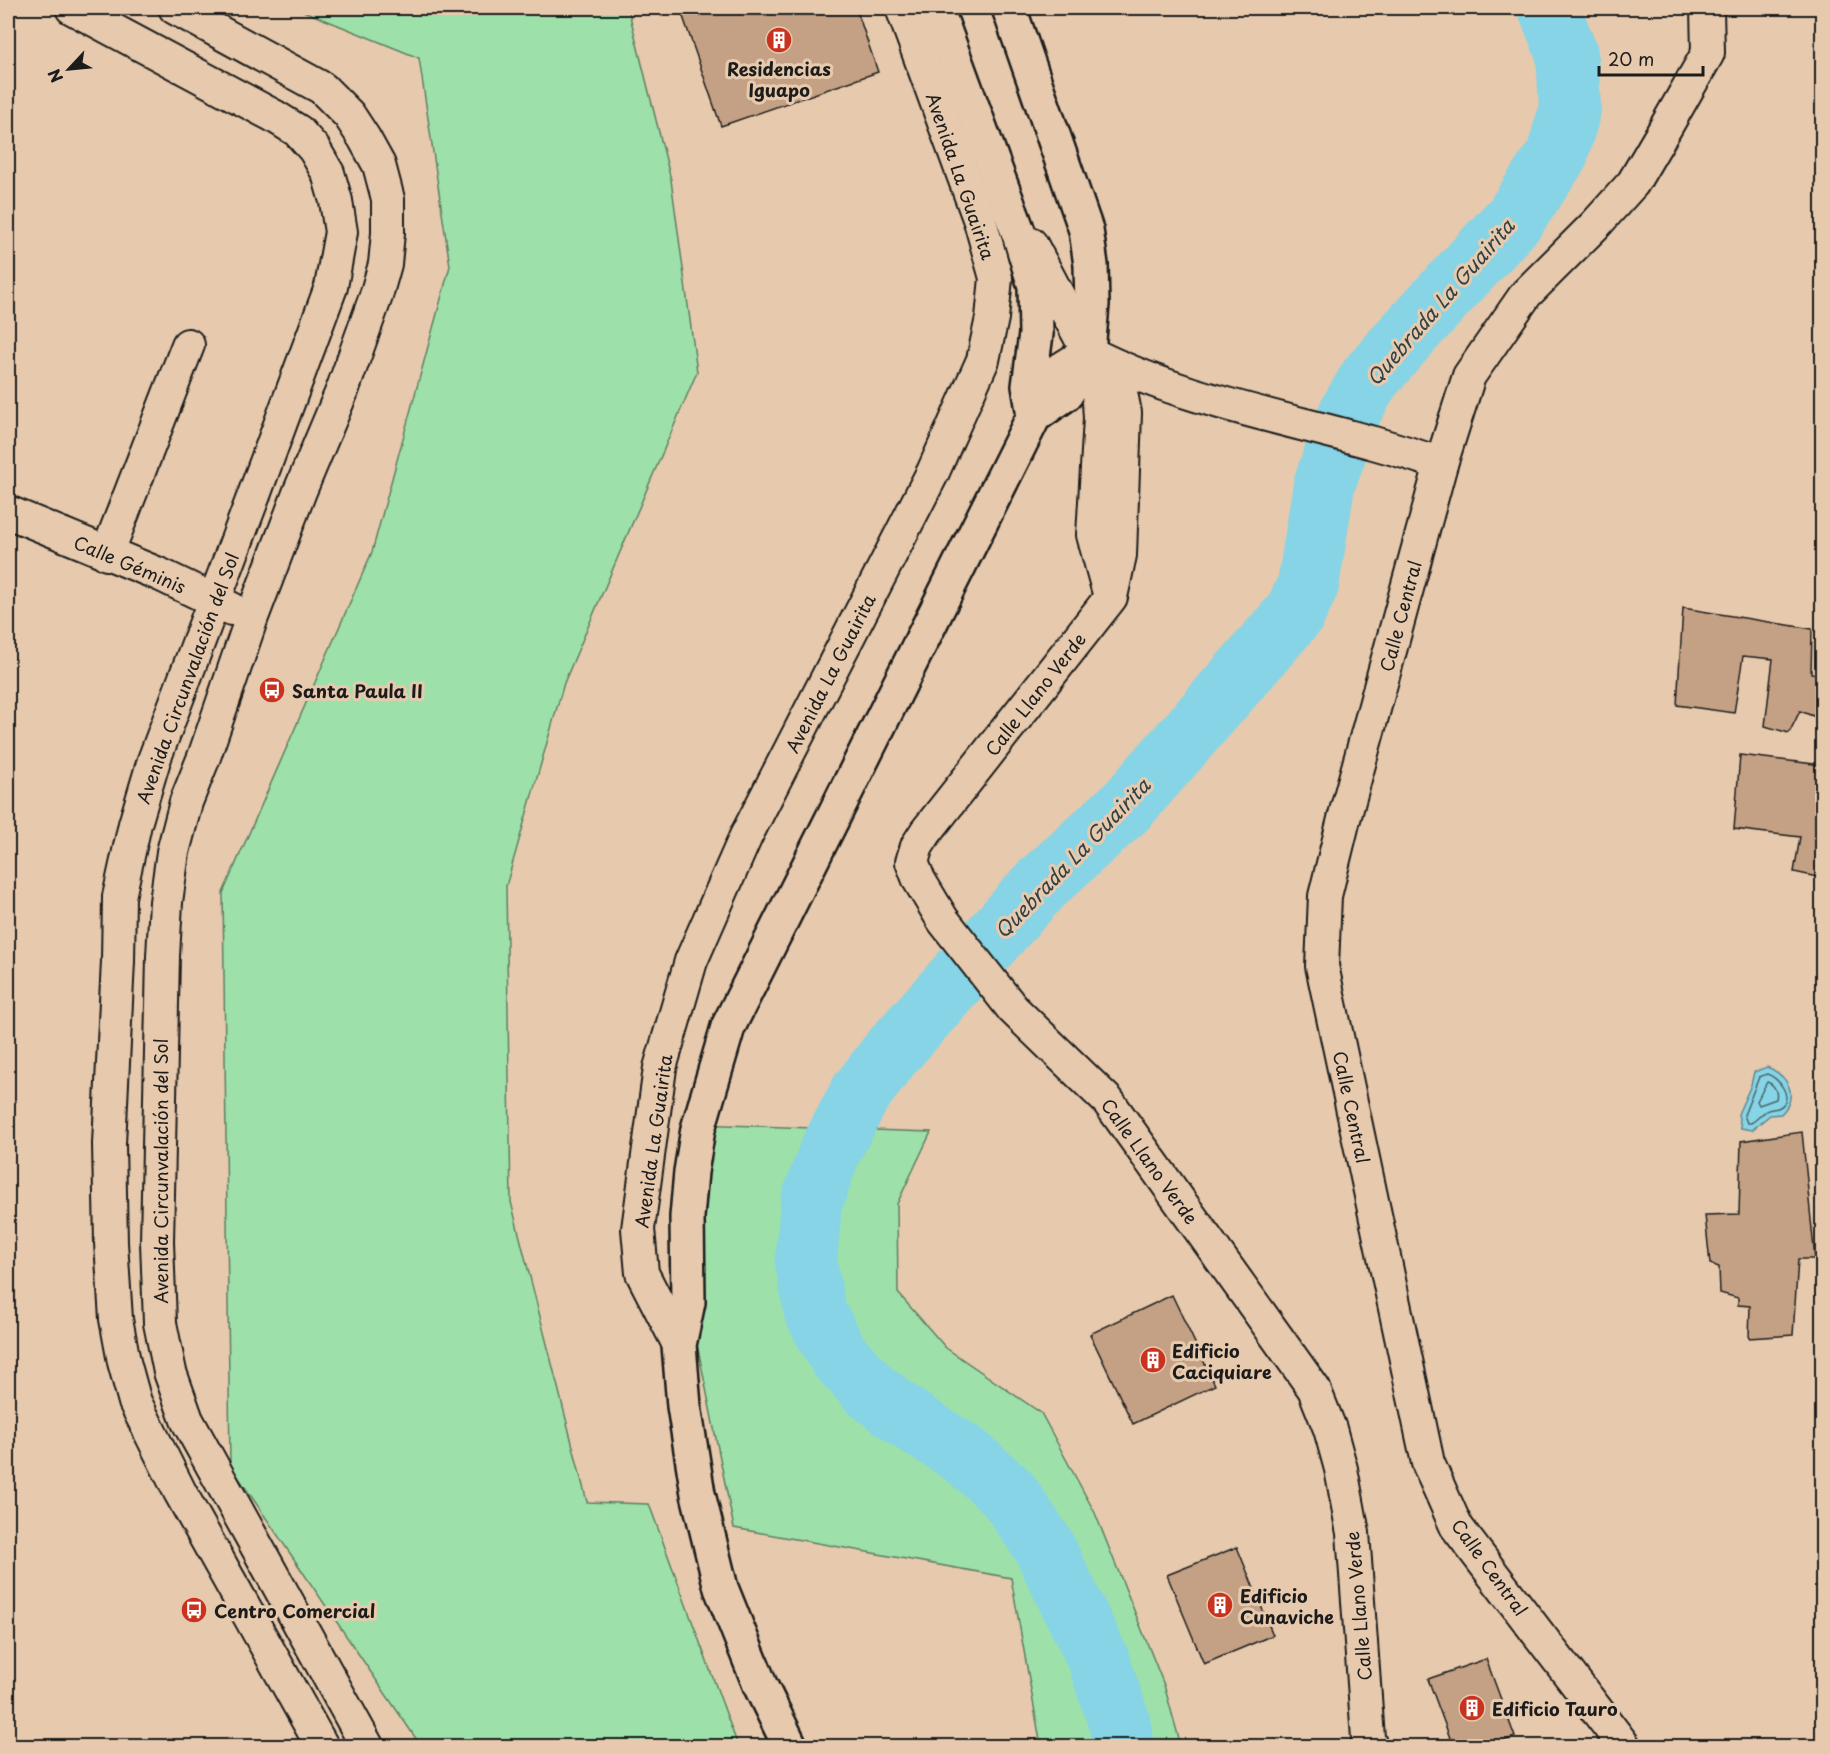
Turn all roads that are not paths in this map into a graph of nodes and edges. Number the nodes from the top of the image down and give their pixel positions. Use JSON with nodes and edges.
{"nodes":[{"id":1,"x":72,"y":8,"type":"edge"},
{"id":2,"x":176,"y":8,"type":"edge"},
{"id":3,"x":902,"y":8,"type":"edge"},
{"id":4,"x":936,"y":8,"type":"edge"},
{"id":5,"x":1009,"y":8,"type":"edge"},
{"id":6,"x":1707,"y":8,"type":"edge"},
{"id":7,"x":1003,"y":190,"type":"junction"},
{"id":8,"x":188,"y":345,"type":"dead end"},
{"id":9,"x":1102,"y":360,"type":"junction"},
{"id":10,"x":1034,"y":416,"type":"junction"},
{"id":11,"x":1441,"y":464,"type":"junction"},
{"id":12,"x":8,"y":512,"type":"edge"},
{"id":13,"x":107,"y":554,"type":"junction"},
{"id":14,"x":213,"y":602,"type":"junction"},
{"id":15,"x":252,"y":617,"type":"junction"},
{"id":16,"x":680,"y":1345,"type":"junction"},
{"id":17,"x":322,"y":1746,"type":"edge"},
{"id":18,"x":367,"y":1746,"type":"edge"},
{"id":19,"x":790,"y":1746,"type":"edge"},
{"id":20,"x":1371,"y":1746,"type":"edge"},
{"id":21,"x":1624,"y":1746,"type":"edge"}],
"edges":[{"from":1,"to":14,"type":"street","name":"Avenida Circunvalación del Sol"},
{"from":2,"to":15,"type":"street","name":"Avenida Circunvalación del Sol"},
{"from":3,"to":16,"type":"street","name":"Avenida La Guairita"},
{"from":4,"to":7,"type":"street","name":"Avenida La Guairita"},
{"from":5,"to":9,"type":"street","name":"Avenida La Guairita"},
{"from":6,"to":11,"type":"street","name":"Calle Central"},
{"from":7,"to":9,"type":"street","name":"Calle Llano Verde"},
{"from":7,"to":10,"type":"street","name":"Avenida La Guairita"},
{"from":8,"to":13,"type":"street"},
{"from":9,"to":10,"type":"street","name":"Avenida La Guairita"},
{"from":9,"to":11,"type":"street"},
{"from":9,"to":20,"type":"street","name":"Calle Llano Verde"},
{"from":10,"to":16,"type":"street","name":"Avenida La Guairita"},
{"from":11,"to":21,"type":"street","name":"Calle Central"},
{"from":12,"to":13,"type":"street","name":"Calle Géminis"},
{"from":13,"to":14,"type":"street","name":"Calle Géminis"},
{"from":14,"to":15,"type":"street","name":"Calle Géminis"},
{"from":14,"to":17,"type":"street","name":"Avenida Circunvalación del Sol"},
{"from":15,"to":18,"type":"street","name":"Avenida Circunvalación del Sol"},
{"from":16,"to":19,"type":"street","name":"Avenida La Guairita"}]}
